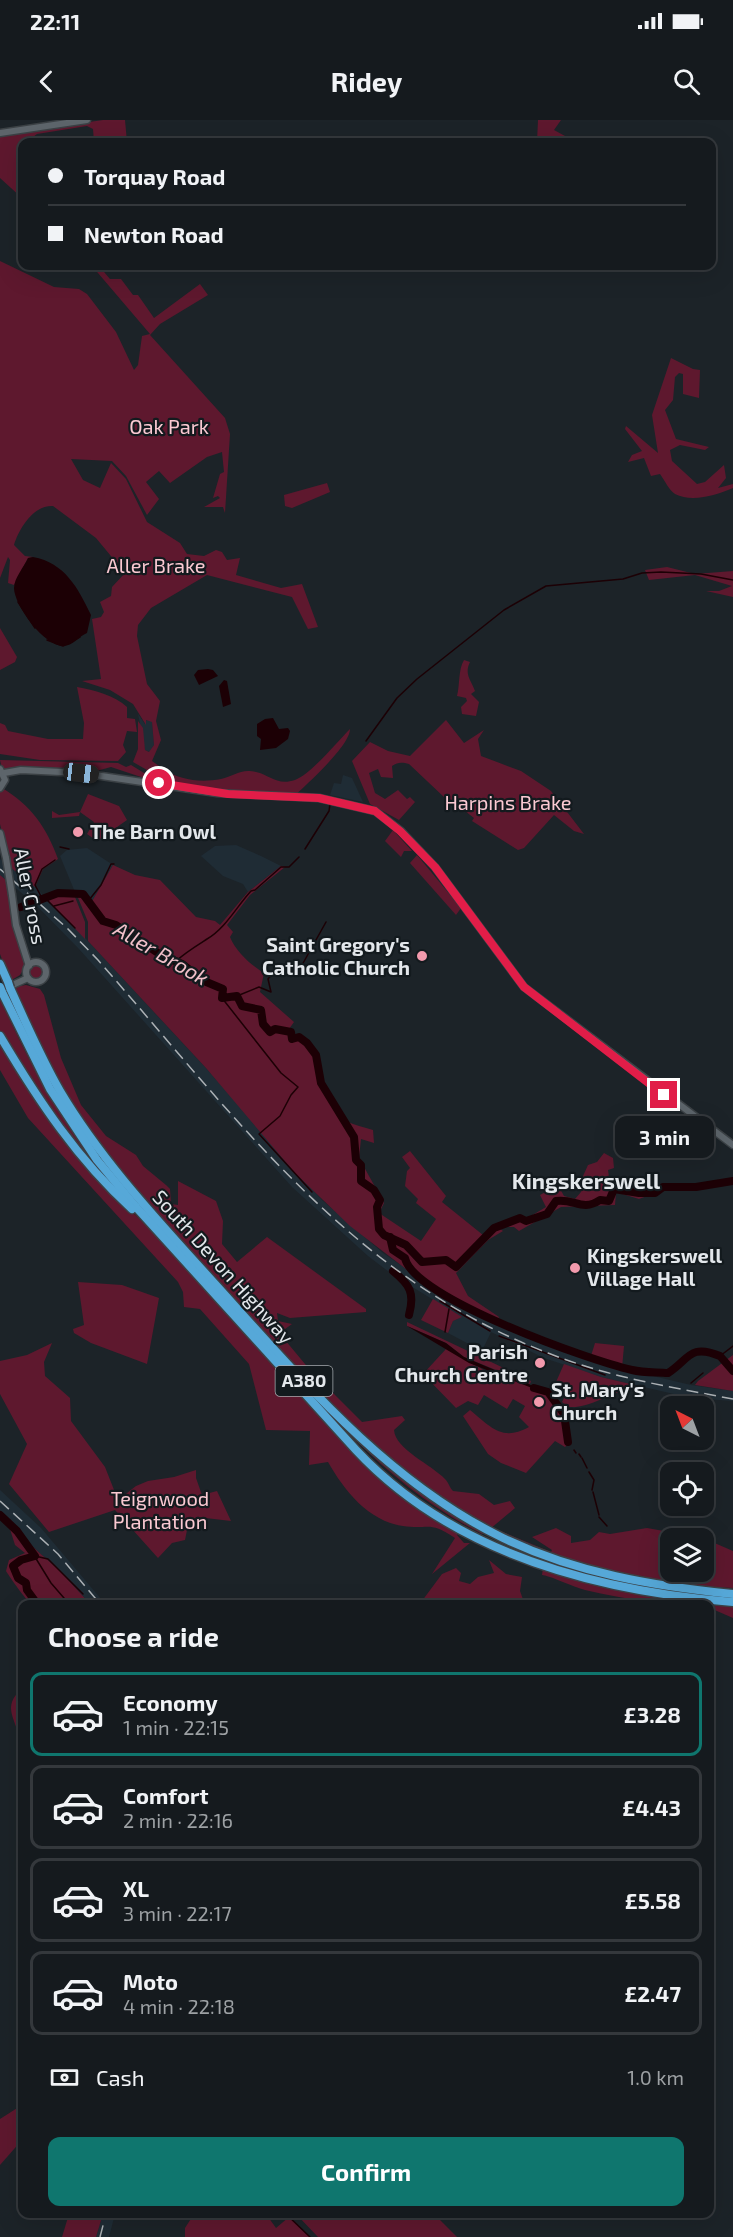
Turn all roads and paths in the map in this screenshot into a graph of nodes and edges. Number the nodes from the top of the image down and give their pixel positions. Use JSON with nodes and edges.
{"nodes":[{"id":1,"x":87,"y":120,"type":"edge"},
{"id":2,"x":0,"y":133,"type":"edge"},
{"id":3,"x":2,"y":771,"type":"edge"},
{"id":4,"x":0,"y":788,"type":"edge"},
{"id":5,"x":0,"y":832,"type":"edge"},
{"id":6,"x":0,"y":964,"type":"edge"},
{"id":7,"x":29,"y":966,"type":"junction"},
{"id":8,"x":28,"y":978,"type":"junction"},
{"id":9,"x":4,"y":988,"type":"edge"},
{"id":10,"x":0,"y":1036,"type":"edge"},
{"id":11,"x":733,"y":1145,"type":"edge"},
{"id":12,"x":170,"y":1245,"type":"junction"},
{"id":13,"x":733,"y":1594,"type":"edge"},
{"id":14,"x":733,"y":1602,"type":"edge"}],
"edges":[{"from":1,"to":2,"type":"street"},
{"from":3,"to":4,"type":"street"},
{"from":3,"to":11,"type":"street"},
{"from":5,"to":7,"type":"street","name":"Aller Cross","bridge":true},
{"from":6,"to":9,"type":"highway","name":"South Devon Highway","number":"A380"},
{"from":7,"to":8,"type":"street","name":"Aller Cross"},
{"from":7,"to":8,"type":"street","name":"Aller Cross"},
{"from":8,"to":9,"type":"street","name":"Aller Cross"},
{"from":9,"to":12,"type":"highway","name":"South Devon Highway","number":"A380"},
{"from":9,"to":13,"type":"highway","name":"South Devon Highway","number":"A380"},
{"from":10,"to":12,"type":"highway","number":"A380"},
{"from":12,"to":14,"type":"highway","name":"South Devon Highway","number":"A380"}]}
